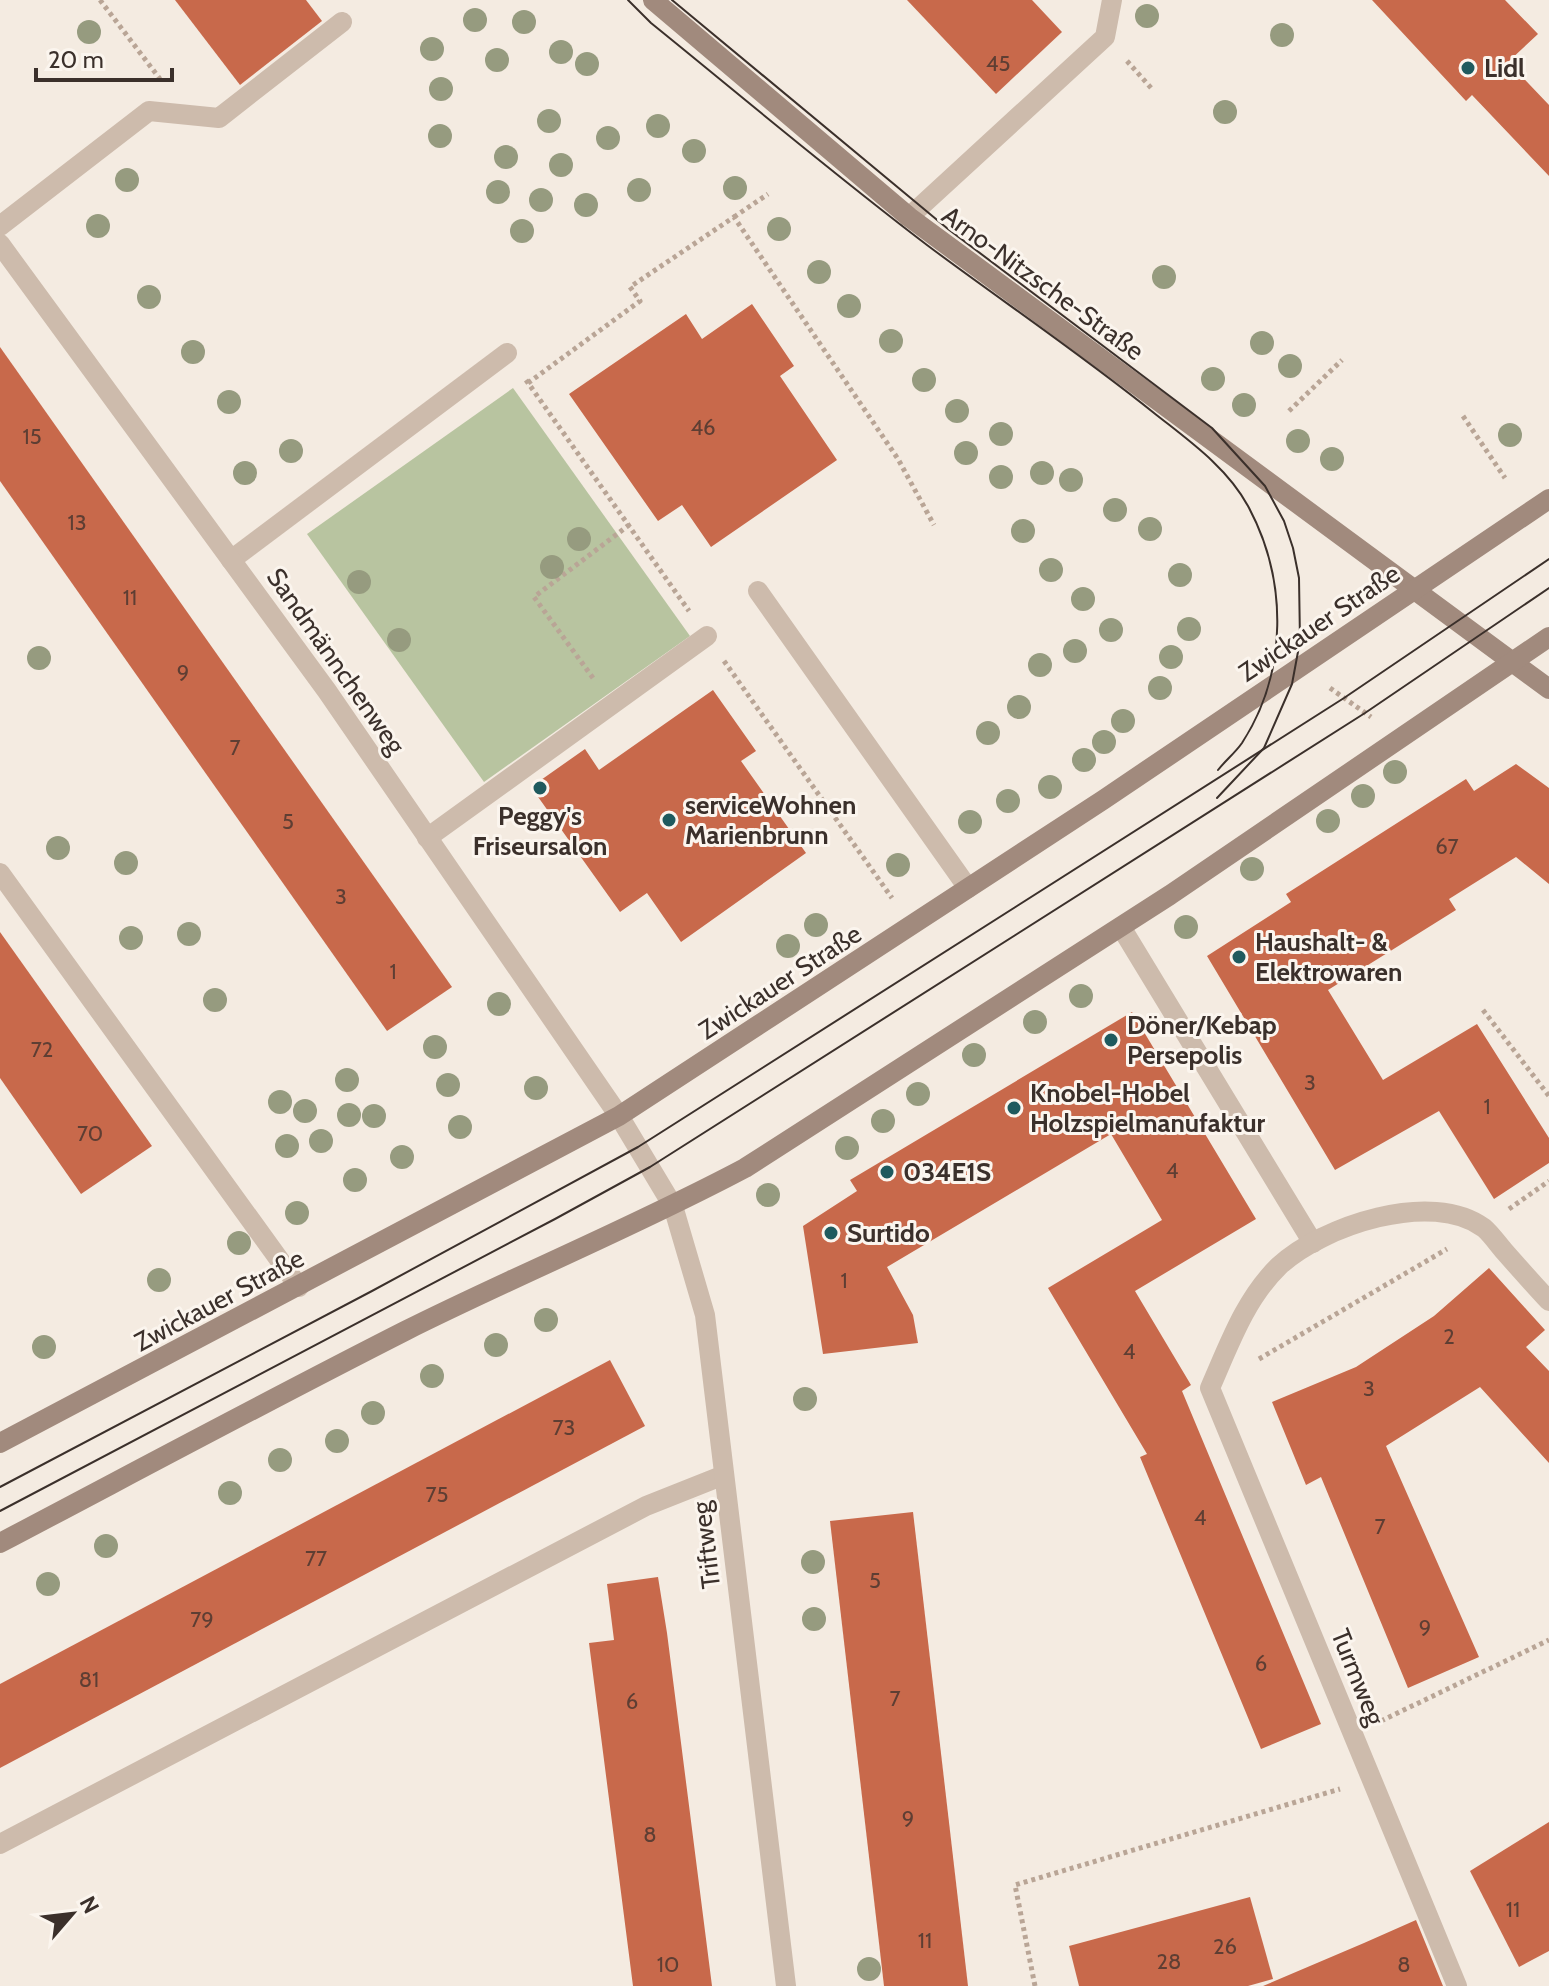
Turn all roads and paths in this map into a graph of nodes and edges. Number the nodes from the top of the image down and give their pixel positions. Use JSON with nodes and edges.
{"nodes":[{"id":1,"x":100,"y":0,"type":"edge"},
{"id":2,"x":653,"y":0,"type":"edge"},
{"id":3,"x":1112,"y":0,"type":"edge"},
{"id":4,"x":342,"y":22,"type":"dead end"},
{"id":5,"x":187,"y":115,"type":"junction"},
{"id":6,"x":768,"y":194,"type":"dead end"},
{"id":7,"x":734,"y":217,"type":"junction"},
{"id":8,"x":909,"y":217,"type":"junction"},
{"id":9,"x":0,"y":226,"type":"edge"},
{"id":10,"x":0,"y":244,"type":"edge"},
{"id":11,"x":507,"y":353,"type":"dead end"},
{"id":12,"x":1342,"y":360,"type":"dead end"},
{"id":13,"x":528,"y":383,"type":"dead end"},
{"id":14,"x":1289,"y":411,"type":"dead end"},
{"id":15,"x":1463,"y":416,"type":"dead end"},
{"id":16,"x":1505,"y":478,"type":"dead end"},
{"id":17,"x":1549,"y":499,"type":"edge"},
{"id":18,"x":629,"y":525,"type":"dead end"},
{"id":19,"x":934,"y":525,"type":"dead end"},
{"id":20,"x":231,"y":560,"type":"junction"},
{"id":21,"x":1415,"y":590,"type":"junction"},
{"id":22,"x":758,"y":591,"type":"dead end"},
{"id":23,"x":707,"y":636,"type":"dead end"},
{"id":24,"x":1549,"y":637,"type":"edge"},
{"id":25,"x":1511,"y":663,"type":"junction"},
{"id":26,"x":1325,"y":685,"type":"dead end"},
{"id":27,"x":1549,"y":689,"type":"edge"},
{"id":28,"x":612,"y":705,"type":"junction"},
{"id":29,"x":1381,"y":724,"type":"dead end"},
{"id":30,"x":427,"y":838,"type":"junction"},
{"id":31,"x":0,"y":873,"type":"edge"},
{"id":32,"x":968,"y":888,"type":"junction"},
{"id":33,"x":1121,"y":927,"type":"junction"},
{"id":34,"x":1483,"y":1010,"type":"dead end"},
{"id":35,"x":1549,"y":1096,"type":"edge"},
{"id":36,"x":619,"y":1116,"type":"junction"},
{"id":37,"x":1549,"y":1181,"type":"edge"},
{"id":38,"x":673,"y":1206,"type":"junction"},
{"id":39,"x":1484,"y":1228,"type":"junction"},
{"id":40,"x":1313,"y":1243,"type":"junction"},
{"id":41,"x":299,"y":1287,"type":"junction"},
{"id":42,"x":1549,"y":1301,"type":"edge"},
{"id":43,"x":1210,"y":1388,"type":"junction"},
{"id":44,"x":0,"y":1443,"type":"edge"},
{"id":45,"x":724,"y":1475,"type":"junction"},
{"id":46,"x":0,"y":1543,"type":"edge"},
{"id":47,"x":1549,"y":1640,"type":"edge"},
{"id":48,"x":1354,"y":1734,"type":"junction"},
{"id":49,"x":1372,"y":1780,"type":"junction"},
{"id":50,"x":0,"y":1844,"type":"edge"},
{"id":51,"x":786,"y":1986,"type":"edge"},
{"id":52,"x":1035,"y":1986,"type":"edge"},
{"id":53,"x":1457,"y":1986,"type":"edge"}],
"edges":[{"from":1,"to":5,"type":"path"},
{"from":2,"to":8,"type":"main road","name":"Arno-Nitzsche-Straße"},
{"from":3,"to":8,"type":"street"},
{"from":4,"to":5,"type":"street"},
{"from":5,"to":9,"type":"street"},
{"from":6,"to":7,"type":"path"},
{"from":7,"to":13,"type":"path"},
{"from":7,"to":19,"type":"path"},
{"from":8,"to":21,"type":"main road","name":"Arno-Nitzsche-Straße"},
{"from":10,"to":20,"type":"street","name":"Sandmännchenweg"},
{"from":11,"to":20,"type":"street"},
{"from":12,"to":14,"type":"path"},
{"from":15,"to":16,"type":"path"},
{"from":17,"to":21,"type":"main road","name":"Zwickauer Straße"},
{"from":18,"to":28,"type":"path"},
{"from":20,"to":30,"type":"street","name":"Sandmännchenweg"},
{"from":21,"to":25,"type":"main road","name":"Arno-Nitzsche-Straße"},
{"from":21,"to":32,"type":"main road","name":"Zwickauer Straße"},
{"from":22,"to":32,"type":"street"},
{"from":23,"to":28,"type":"street"},
{"from":24,"to":25,"type":"main road"},
{"from":25,"to":27,"type":"main road","name":"Arno-Nitzsche-Straße"},
{"from":25,"to":33,"type":"main road"},
{"from":26,"to":29,"type":"path"},
{"from":28,"to":30,"type":"street"},
{"from":30,"to":36,"type":"street","name":"Sandmännchenweg"},
{"from":31,"to":41,"type":"street"},
{"from":32,"to":36,"type":"main road","name":"Zwickauer Straße"},
{"from":33,"to":38,"type":"main road"},
{"from":33,"to":40,"type":"street"},
{"from":34,"to":35,"type":"path"},
{"from":36,"to":38,"type":"street","name":"Triftweg"},
{"from":36,"to":41,"type":"main road","name":"Zwickauer Straße"},
{"from":37,"to":39,"type":"path"},
{"from":38,"to":45,"type":"street","name":"Triftweg"},
{"from":38,"to":46,"type":"main road"},
{"from":39,"to":40,"type":"street"},
{"from":39,"to":42,"type":"street"},
{"from":39,"to":43,"type":"path"},
{"from":40,"to":43,"type":"street"},
{"from":41,"to":44,"type":"main road","name":"Zwickauer Straße"},
{"from":43,"to":48,"type":"street","name":"Turmweg"},
{"from":45,"to":50,"type":"street"},
{"from":45,"to":51,"type":"street","name":"Triftweg"},
{"from":47,"to":48,"type":"path"},
{"from":48,"to":49,"type":"street","name":"Turmweg"},
{"from":49,"to":52,"type":"path"},
{"from":49,"to":53,"type":"street","name":"Turmweg"}]}
